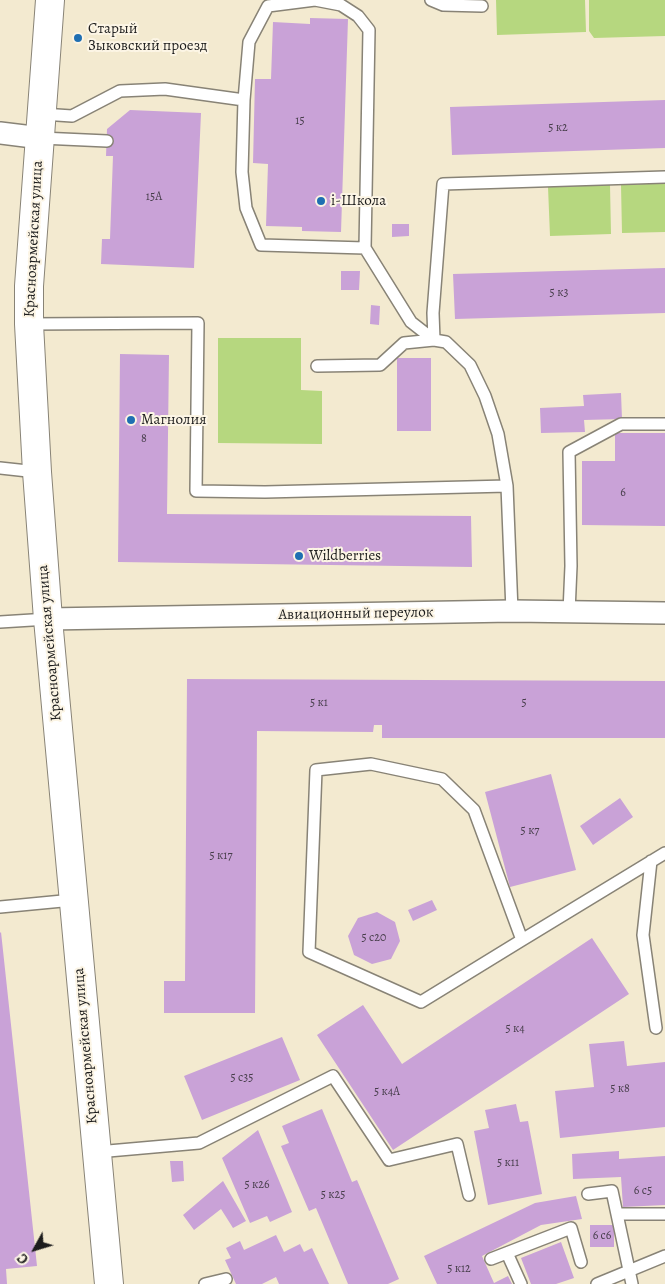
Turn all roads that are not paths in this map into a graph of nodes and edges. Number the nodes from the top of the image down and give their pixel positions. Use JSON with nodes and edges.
{"nodes":[{"id":1,"x":50,"y":0,"type":"edge"},
{"id":2,"x":431,"y":0,"type":"edge"},
{"id":3,"x":482,"y":6,"type":"dead end"},
{"id":4,"x":244,"y":100,"type":"junction"},
{"id":5,"x":41,"y":126,"type":"junction"},
{"id":6,"x":0,"y":133,"type":"edge"},
{"id":7,"x":107,"y":141,"type":"dead end"},
{"id":8,"x":665,"y":177,"type":"edge"},
{"id":9,"x":365,"y":248,"type":"junction"},
{"id":10,"x":29,"y":324,"type":"junction"},
{"id":11,"x":434,"y":340,"type":"junction"},
{"id":12,"x":317,"y":366,"type":"dead end"},
{"id":13,"x":665,"y":424,"type":"edge"},
{"id":14,"x":0,"y":468,"type":"edge"},
{"id":15,"x":37,"y":472,"type":"junction"},
{"id":16,"x":507,"y":486,"type":"junction"},
{"id":17,"x":512,"y":611,"type":"junction"},
{"id":18,"x":569,"y":612,"type":"junction"},
{"id":19,"x":665,"y":614,"type":"edge"},
{"id":20,"x":48,"y":619,"type":"junction"},
{"id":21,"x":0,"y":622,"type":"edge"},
{"id":22,"x":665,"y":853,"type":"edge"},
{"id":23,"x":651,"y":861,"type":"junction"},
{"id":24,"x":73,"y":900,"type":"junction"},
{"id":25,"x":0,"y":907,"type":"edge"},
{"id":26,"x":522,"y":940,"type":"junction"},
{"id":27,"x":656,"y":1028,"type":"dead end"},
{"id":28,"x":96,"y":1152,"type":"junction"},
{"id":29,"x":588,"y":1194,"type":"dead end"},
{"id":30,"x":469,"y":1195,"type":"dead end"},
{"id":31,"x":617,"y":1214,"type":"junction"},
{"id":32,"x":665,"y":1214,"type":"edge"},
{"id":33,"x":507,"y":1253,"type":"junction"},
{"id":34,"x":665,"y":1256,"type":"edge"},
{"id":35,"x":491,"y":1259,"type":"dead end"},
{"id":36,"x":581,"y":1262,"type":"dead end"},
{"id":37,"x":630,"y":1271,"type":"junction"},
{"id":38,"x":226,"y":1279,"type":"dead end"},
{"id":39,"x":109,"y":1284,"type":"edge"},
{"id":40,"x":205,"y":1284,"type":"edge"},
{"id":41,"x":521,"y":1284,"type":"edge"},
{"id":42,"x":597,"y":1284,"type":"edge"},
{"id":43,"x":632,"y":1284,"type":"edge"}],
"edges":[{"from":1,"to":5,"type":"street","name":"Красноармейская улица"},
{"from":2,"to":3,"type":"lane"},
{"from":4,"to":5,"type":"lane"},
{"from":4,"to":9,"type":"lane"},
{"from":4,"to":9,"type":"lane"},
{"from":5,"to":6,"type":"street"},
{"from":5,"to":7,"type":"lane"},
{"from":5,"to":10,"type":"street","name":"Красноармейская улица"},
{"from":8,"to":11,"type":"lane"},
{"from":9,"to":11,"type":"lane"},
{"from":10,"to":15,"type":"street","name":"Красноармейская улица"},
{"from":10,"to":16,"type":"lane"},
{"from":11,"to":12,"type":"lane"},
{"from":11,"to":16,"type":"lane"},
{"from":13,"to":18,"type":"lane"},
{"from":14,"to":15,"type":"lane"},
{"from":15,"to":20,"type":"street","name":"Красноармейская улица"},
{"from":16,"to":17,"type":"lane"},
{"from":17,"to":18,"type":"street","name":"Авиационный переулок"},
{"from":17,"to":20,"type":"street","name":"Авиационный переулок"},
{"from":18,"to":19,"type":"street","name":"Авиационный переулок"},
{"from":20,"to":21,"type":"lane"},
{"from":20,"to":24,"type":"street","name":"Красноармейская улица"},
{"from":22,"to":23,"type":"lane"},
{"from":23,"to":26,"type":"lane"},
{"from":23,"to":27,"type":"lane"},
{"from":24,"to":25,"type":"lane"},
{"from":24,"to":28,"type":"street","name":"Красноармейская улица"},
{"from":26,"to":26,"type":"lane"},
{"from":28,"to":30,"type":"lane"},
{"from":28,"to":39,"type":"street","name":"Красноармейская улица"},
{"from":29,"to":31,"type":"lane"},
{"from":31,"to":32,"type":"lane"},
{"from":31,"to":37,"type":"lane"},
{"from":33,"to":35,"type":"lane"},
{"from":33,"to":36,"type":"lane"},
{"from":33,"to":41,"type":"lane"},
{"from":34,"to":37,"type":"lane"},
{"from":37,"to":42,"type":"lane"},
{"from":37,"to":43,"type":"lane"},
{"from":38,"to":40,"type":"lane"}]}
